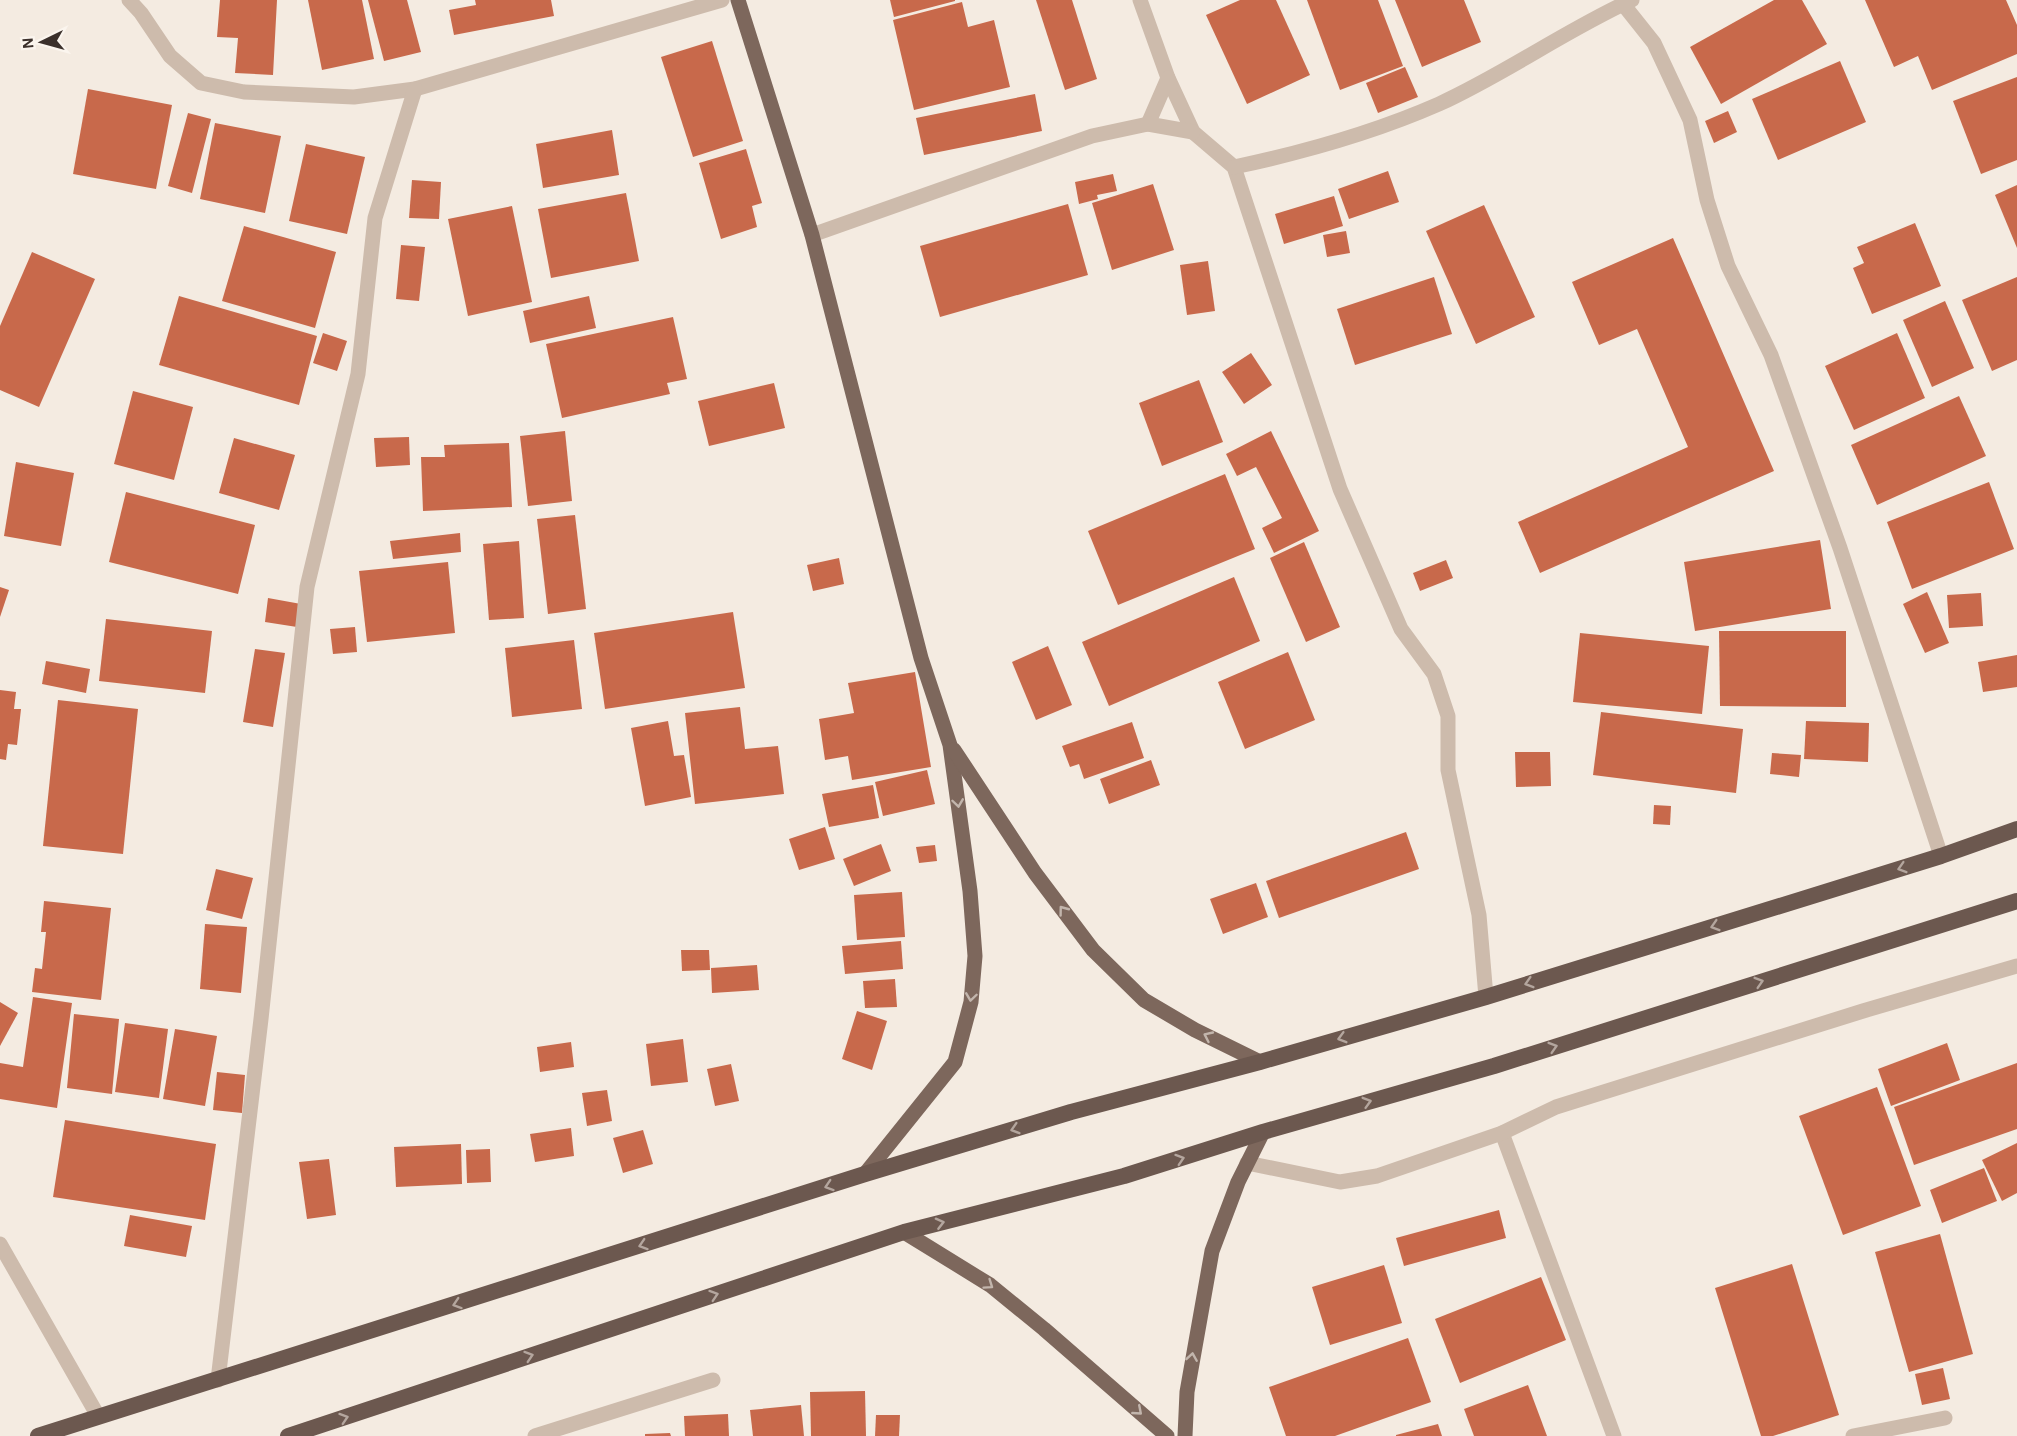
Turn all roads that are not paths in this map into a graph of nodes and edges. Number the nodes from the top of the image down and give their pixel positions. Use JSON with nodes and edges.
{"nodes":[{"id":1,"x":129,"y":0,"type":"edge"},
{"id":2,"x":722,"y":0,"type":"edge"},
{"id":3,"x":738,"y":0,"type":"edge"},
{"id":4,"x":1140,"y":0,"type":"edge"},
{"id":5,"x":1628,"y":2,"type":"edge"},
{"id":6,"x":1168,"y":78,"type":"junction"},
{"id":7,"x":415,"y":89,"type":"junction"},
{"id":8,"x":1148,"y":124,"type":"junction"},
{"id":9,"x":1193,"y":132,"type":"junction"},
{"id":10,"x":1234,"y":167,"type":"junction"},
{"id":11,"x":812,"y":235,"type":"junction"},
{"id":12,"x":950,"y":745,"type":"junction"},
{"id":13,"x":2017,"y":830,"type":"edge"},
{"id":14,"x":1941,"y":856,"type":"junction"},
{"id":15,"x":2017,"y":901,"type":"edge"},
{"id":16,"x":2017,"y":966,"type":"edge"},
{"id":17,"x":1486,"y":997,"type":"junction"},
{"id":18,"x":1260,"y":1062,"type":"junction"},
{"id":19,"x":1263,"y":1132,"type":"junction"},
{"id":20,"x":1502,"y":1133,"type":"junction"},
{"id":21,"x":1247,"y":1163,"type":"junction"},
{"id":22,"x":865,"y":1174,"type":"junction"},
{"id":23,"x":904,"y":1232,"type":"junction"},
{"id":24,"x":0,"y":1244,"type":"edge"},
{"id":25,"x":218,"y":1380,"type":"junction"},
{"id":26,"x":712,"y":1380,"type":"dead end"},
{"id":27,"x":98,"y":1416,"type":"junction"},
{"id":28,"x":1945,"y":1418,"type":"dead end"},
{"id":29,"x":38,"y":1436,"type":"edge"},
{"id":30,"x":288,"y":1436,"type":"edge"},
{"id":31,"x":535,"y":1436,"type":"edge"},
{"id":32,"x":1167,"y":1436,"type":"edge"},
{"id":33,"x":1185,"y":1436,"type":"edge"},
{"id":34,"x":1614,"y":1436,"type":"edge"},
{"id":35,"x":1853,"y":1436,"type":"edge"}],
"edges":[{"from":1,"to":7,"type":"street"},
{"from":2,"to":7,"type":"street"},
{"from":3,"to":11,"type":"main road"},
{"from":4,"to":6,"type":"street"},
{"from":5,"to":10,"type":"street"},
{"from":5,"to":14,"type":"street"},
{"from":6,"to":8,"type":"street"},
{"from":6,"to":9,"type":"street"},
{"from":7,"to":25,"type":"street"},
{"from":8,"to":9,"type":"street"},
{"from":8,"to":11,"type":"street"},
{"from":9,"to":10,"type":"street"},
{"from":10,"to":17,"type":"street"},
{"from":11,"to":12,"type":"main road"},
{"from":18,"to":12,"type":"main road","one_way":true},
{"from":12,"to":22,"type":"main road","one_way":true},
{"from":13,"to":14,"type":"highway"},
{"from":14,"to":17,"type":"highway","one_way":true},
{"from":19,"to":15,"type":"highway","one_way":true},
{"from":16,"to":20,"type":"street"},
{"from":17,"to":18,"type":"highway","one_way":true},
{"from":18,"to":22,"type":"highway","one_way":true},
{"from":19,"to":21,"type":"main road"},
{"from":23,"to":19,"type":"highway","one_way":true},
{"from":20,"to":21,"type":"street"},
{"from":20,"to":34,"type":"street"},
{"from":33,"to":21,"type":"main road","one_way":true},
{"from":22,"to":25,"type":"highway","one_way":true},
{"from":30,"to":23,"type":"highway","one_way":true},
{"from":23,"to":32,"type":"main road","one_way":true},
{"from":24,"to":27,"type":"street"},
{"from":25,"to":27,"type":"highway"},
{"from":26,"to":31,"type":"street"},
{"from":27,"to":29,"type":"highway"},
{"from":28,"to":35,"type":"street"}]}
